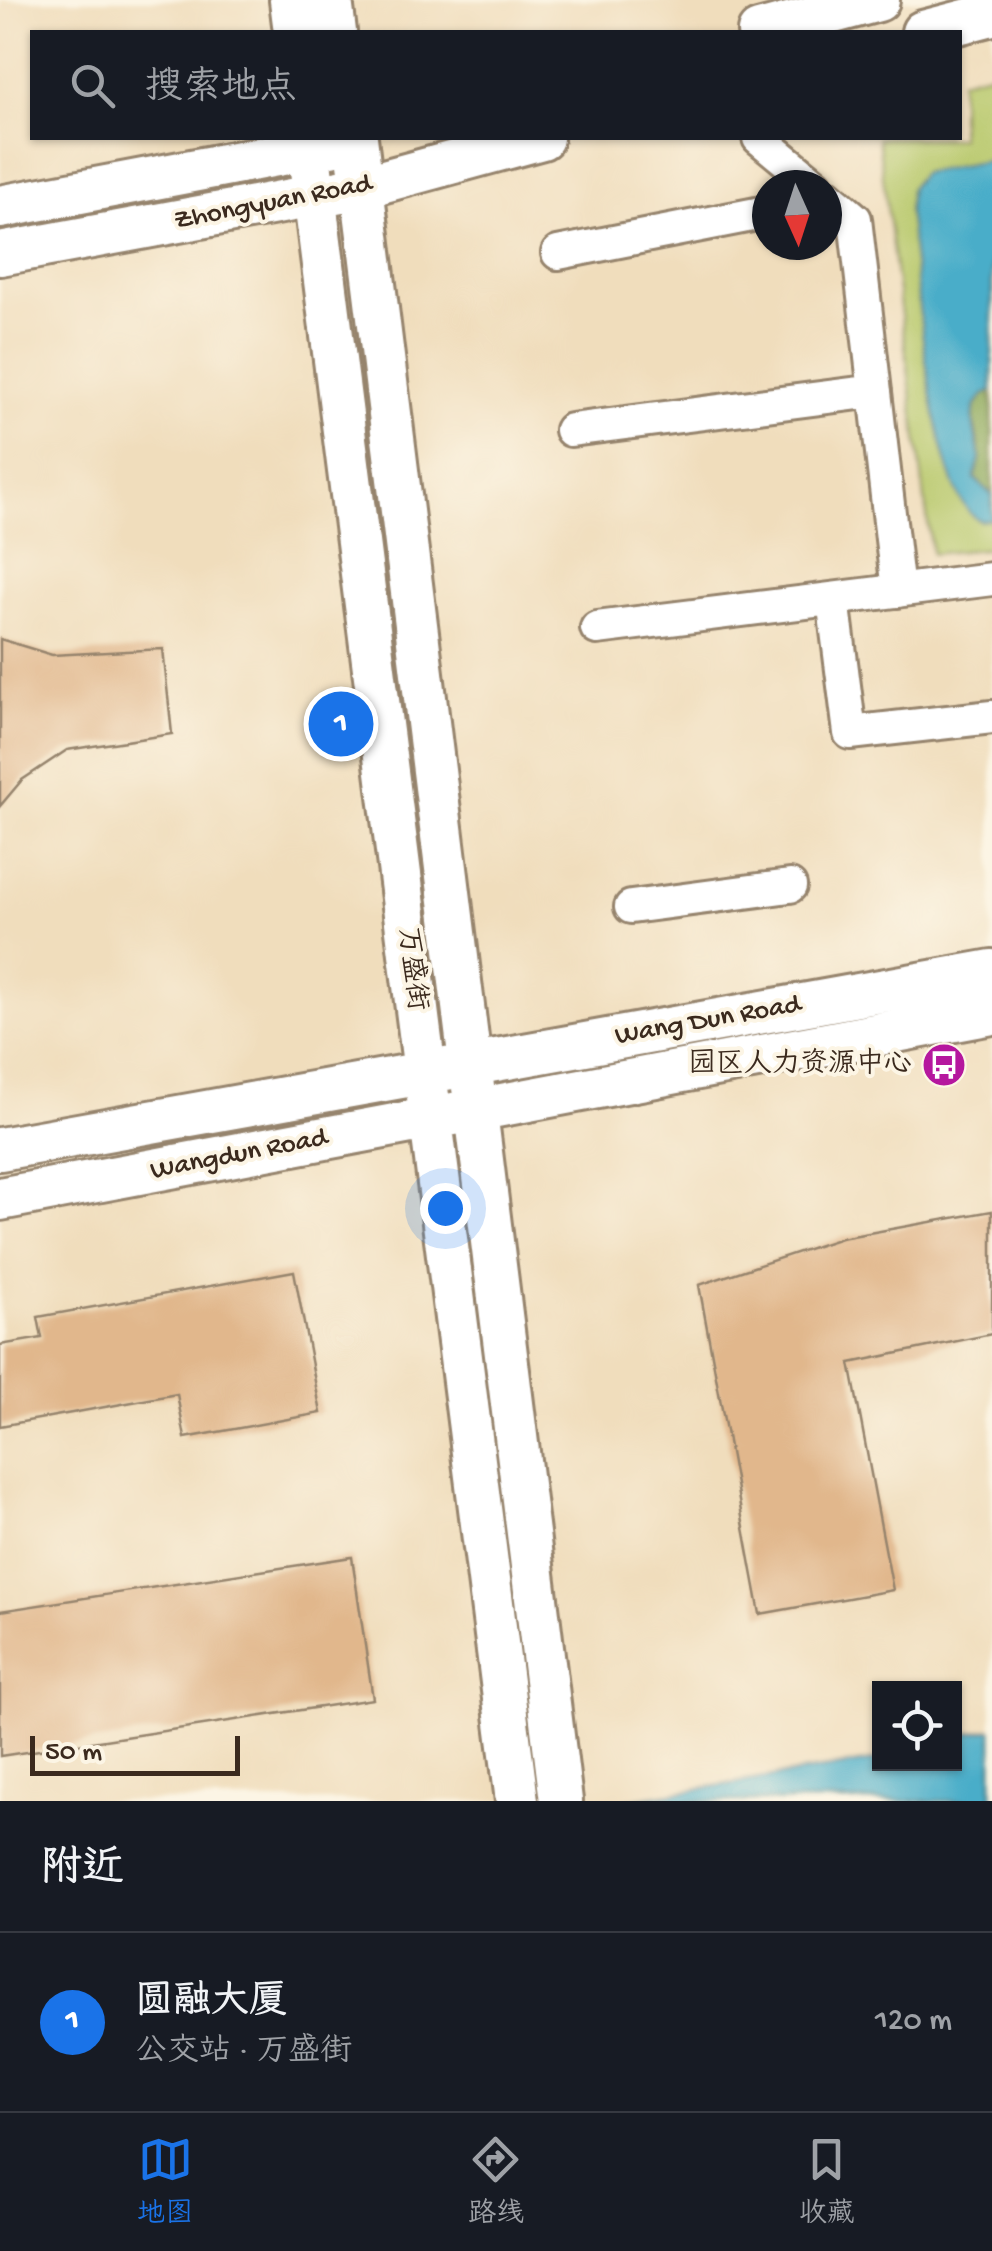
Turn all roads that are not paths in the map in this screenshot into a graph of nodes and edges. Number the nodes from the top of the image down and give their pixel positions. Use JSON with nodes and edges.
{"nodes":[{"id":1,"x":291,"y":0,"type":"edge"},
{"id":2,"x":331,"y":0,"type":"edge"},
{"id":3,"x":878,"y":0,"type":"edge"},
{"id":4,"x":992,"y":14,"type":"edge"},
{"id":5,"x":295,"y":30,"type":"edge"},
{"id":6,"x":335,"y":30,"type":"edge"},
{"id":7,"x":766,"y":30,"type":"edge"},
{"id":8,"x":932,"y":30,"type":"edge"},
{"id":9,"x":342,"y":140,"type":"edge"},
{"id":10,"x":359,"y":140,"type":"edge"},
{"id":11,"x":535,"y":140,"type":"edge"},
{"id":12,"x":761,"y":140,"type":"edge"},
{"id":13,"x":308,"y":144,"type":"edge"},
{"id":14,"x":796,"y":170,"type":"edge"},
{"id":15,"x":362,"y":187,"type":"junction"},
{"id":16,"x":315,"y":196,"type":"junction"},
{"id":17,"x":0,"y":207,"type":"edge"},
{"id":18,"x":842,"y":209,"type":"edge"},
{"id":19,"x":752,"y":215,"type":"edge"},
{"id":20,"x":558,"y":253,"type":"dead end"},
{"id":21,"x":0,"y":254,"type":"edge"},
{"id":22,"x":875,"y":392,"type":"junction"},
{"id":23,"x":571,"y":430,"type":"dead end"},
{"id":24,"x":992,"y":579,"type":"edge"},
{"id":25,"x":898,"y":590,"type":"junction"},
{"id":26,"x":833,"y":599,"type":"junction"},
{"id":27,"x":597,"y":628,"type":"dead end"},
{"id":28,"x":992,"y":717,"type":"edge"},
{"id":29,"x":790,"y":886,"type":"dead end"},
{"id":30,"x":631,"y":908,"type":"dead end"},
{"id":31,"x":992,"y":970,"type":"edge"},
{"id":32,"x":992,"y":1014,"type":"edge"},
{"id":33,"x":472,"y":1063,"type":"junction"},
{"id":34,"x":424,"y":1069,"type":"junction"},
{"id":35,"x":478,"y":1109,"type":"junction"},
{"id":36,"x":430,"y":1119,"type":"junction"},
{"id":37,"x":0,"y":1149,"type":"edge"},
{"id":38,"x":0,"y":1199,"type":"edge"},
{"id":39,"x":516,"y":1801,"type":"edge"},
{"id":40,"x":562,"y":1801,"type":"edge"}],
"edges":[{"from":1,"to":5,"type":"main road"},
{"from":2,"to":6,"type":"main road"},
{"from":3,"to":7,"type":"main road"},
{"from":4,"to":8,"type":"main road"},
{"from":9,"to":13,"type":"main road","name":"Zhongyuan Road"},
{"from":10,"to":15,"type":"main road","name":"万盛街"},
{"from":11,"to":15,"type":"main road","name":"Zhongyuan Road"},
{"from":12,"to":14,"type":"lane"},
{"from":13,"to":16,"type":"main road","name":"万盛街"},
{"from":13,"to":17,"type":"main road","name":"Zhongyuan Road"},
{"from":15,"to":16,"type":"main road","name":"Zhongyuan Road"},
{"from":15,"to":33,"type":"main road","name":"万盛街"},
{"from":16,"to":21,"type":"main road","name":"Zhongyuan Road"},
{"from":16,"to":34,"type":"main road","name":"万盛街"},
{"from":18,"to":22,"type":"lane"},
{"from":19,"to":20,"type":"lane"},
{"from":22,"to":23,"type":"lane"},
{"from":22,"to":25,"type":"lane"},
{"from":24,"to":25,"type":"lane"},
{"from":25,"to":26,"type":"lane"},
{"from":26,"to":27,"type":"lane"},
{"from":26,"to":28,"type":"lane"},
{"from":29,"to":30,"type":"lane"},
{"from":31,"to":33,"type":"main road","name":"Wang Dun Road"},
{"from":32,"to":35,"type":"main road","name":"Wang Dun Road"},
{"from":33,"to":34,"type":"main road","name":"Wang Dun Road"},
{"from":33,"to":35,"type":"main road","name":"万盛街"},
{"from":34,"to":36,"type":"main road","name":"万盛街"},
{"from":34,"to":37,"type":"main road","name":"Wangdun Road"},
{"from":35,"to":36,"type":"main road","name":"Wangdun Road"},
{"from":35,"to":40,"type":"main road","name":"万盛街"},
{"from":36,"to":38,"type":"main road","name":"Wangdun Road"},
{"from":36,"to":39,"type":"main road","name":"万盛街"}]}
